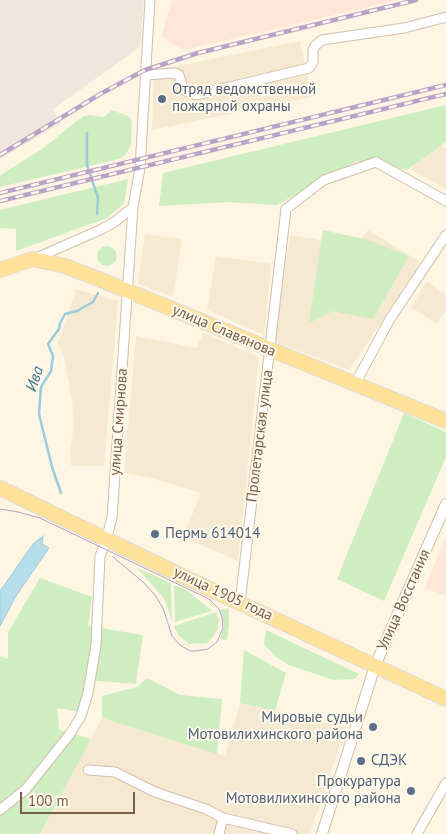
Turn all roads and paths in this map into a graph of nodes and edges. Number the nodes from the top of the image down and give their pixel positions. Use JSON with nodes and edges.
{"nodes":[{"id":1,"x":150,"y":0,"type":"edge"},
{"id":2,"x":446,"y":17,"type":"edge"},
{"id":3,"x":145,"y":75,"type":"junction"},
{"id":4,"x":446,"y":201,"type":"edge"},
{"id":5,"x":133,"y":207,"type":"junction"},
{"id":6,"x":446,"y":235,"type":"edge"},
{"id":7,"x":33,"y":260,"type":"junction"},
{"id":8,"x":0,"y":270,"type":"edge"},
{"id":9,"x":128,"y":290,"type":"junction"},
{"id":10,"x":270,"y":350,"type":"junction"},
{"id":11,"x":355,"y":384,"type":"junction"},
{"id":12,"x":446,"y":422,"type":"edge"},
{"id":13,"x":0,"y":488,"type":"edge"},
{"id":14,"x":445,"y":505,"type":"edge"},
{"id":15,"x":106,"y":538,"type":"junction"},
{"id":16,"x":240,"y":603,"type":"junction"},
{"id":17,"x":375,"y":666,"type":"junction"},
{"id":18,"x":446,"y":699,"type":"edge"},
{"id":19,"x":88,"y":770,"type":"dead end"},
{"id":20,"x":446,"y":783,"type":"edge"},
{"id":21,"x":0,"y":810,"type":"edge"},
{"id":22,"x":223,"y":818,"type":"junction"},
{"id":23,"x":219,"y":834,"type":"edge"},
{"id":24,"x":292,"y":834,"type":"edge"},
{"id":25,"x":322,"y":834,"type":"edge"},
{"id":26,"x":418,"y":834,"type":"edge"}],
"edges":[{"from":1,"to":3,"type":"street","name":"улица Смирнова"},
{"from":2,"to":3,"type":"street"},
{"from":3,"to":5,"type":"street","name":"улица Смирнова"},
{"from":4,"to":10,"type":"street","name":"Пролетарская улица"},
{"from":5,"to":7,"type":"street"},
{"from":5,"to":9,"type":"street","name":"улица Смирнова"},
{"from":6,"to":11,"type":"street"},
{"from":7,"to":8,"type":"main road","name":"улица Славянова"},
{"from":7,"to":9,"type":"main road","name":"улица Славянова"},
{"from":9,"to":10,"type":"main road","name":"улица Славянова"},
{"from":9,"to":15,"type":"street","name":"улица Смирнова"},
{"from":10,"to":11,"type":"main road","name":"улица Славянова"},
{"from":10,"to":16,"type":"street","name":"Пролетарская улица"},
{"from":11,"to":12,"type":"main road","name":"улица Славянова"},
{"from":13,"to":15,"type":"main road","name":"улица 1905 года"},
{"from":14,"to":17,"type":"street","name":"Улица Восстания"},
{"from":15,"to":16,"type":"main road","name":"улица 1905 года"},
{"from":15,"to":21,"type":"street","name":"улица Смирнова"},
{"from":16,"to":17,"type":"main road","name":"улица 1905 года"},
{"from":17,"to":18,"type":"main road","name":"улица 1905 года"},
{"from":17,"to":25,"type":"street","name":"Улица Восстания"},
{"from":19,"to":22,"type":"street"},
{"from":20,"to":26,"type":"street"},
{"from":22,"to":23,"type":"street"},
{"from":22,"to":24,"type":"street"}]}
